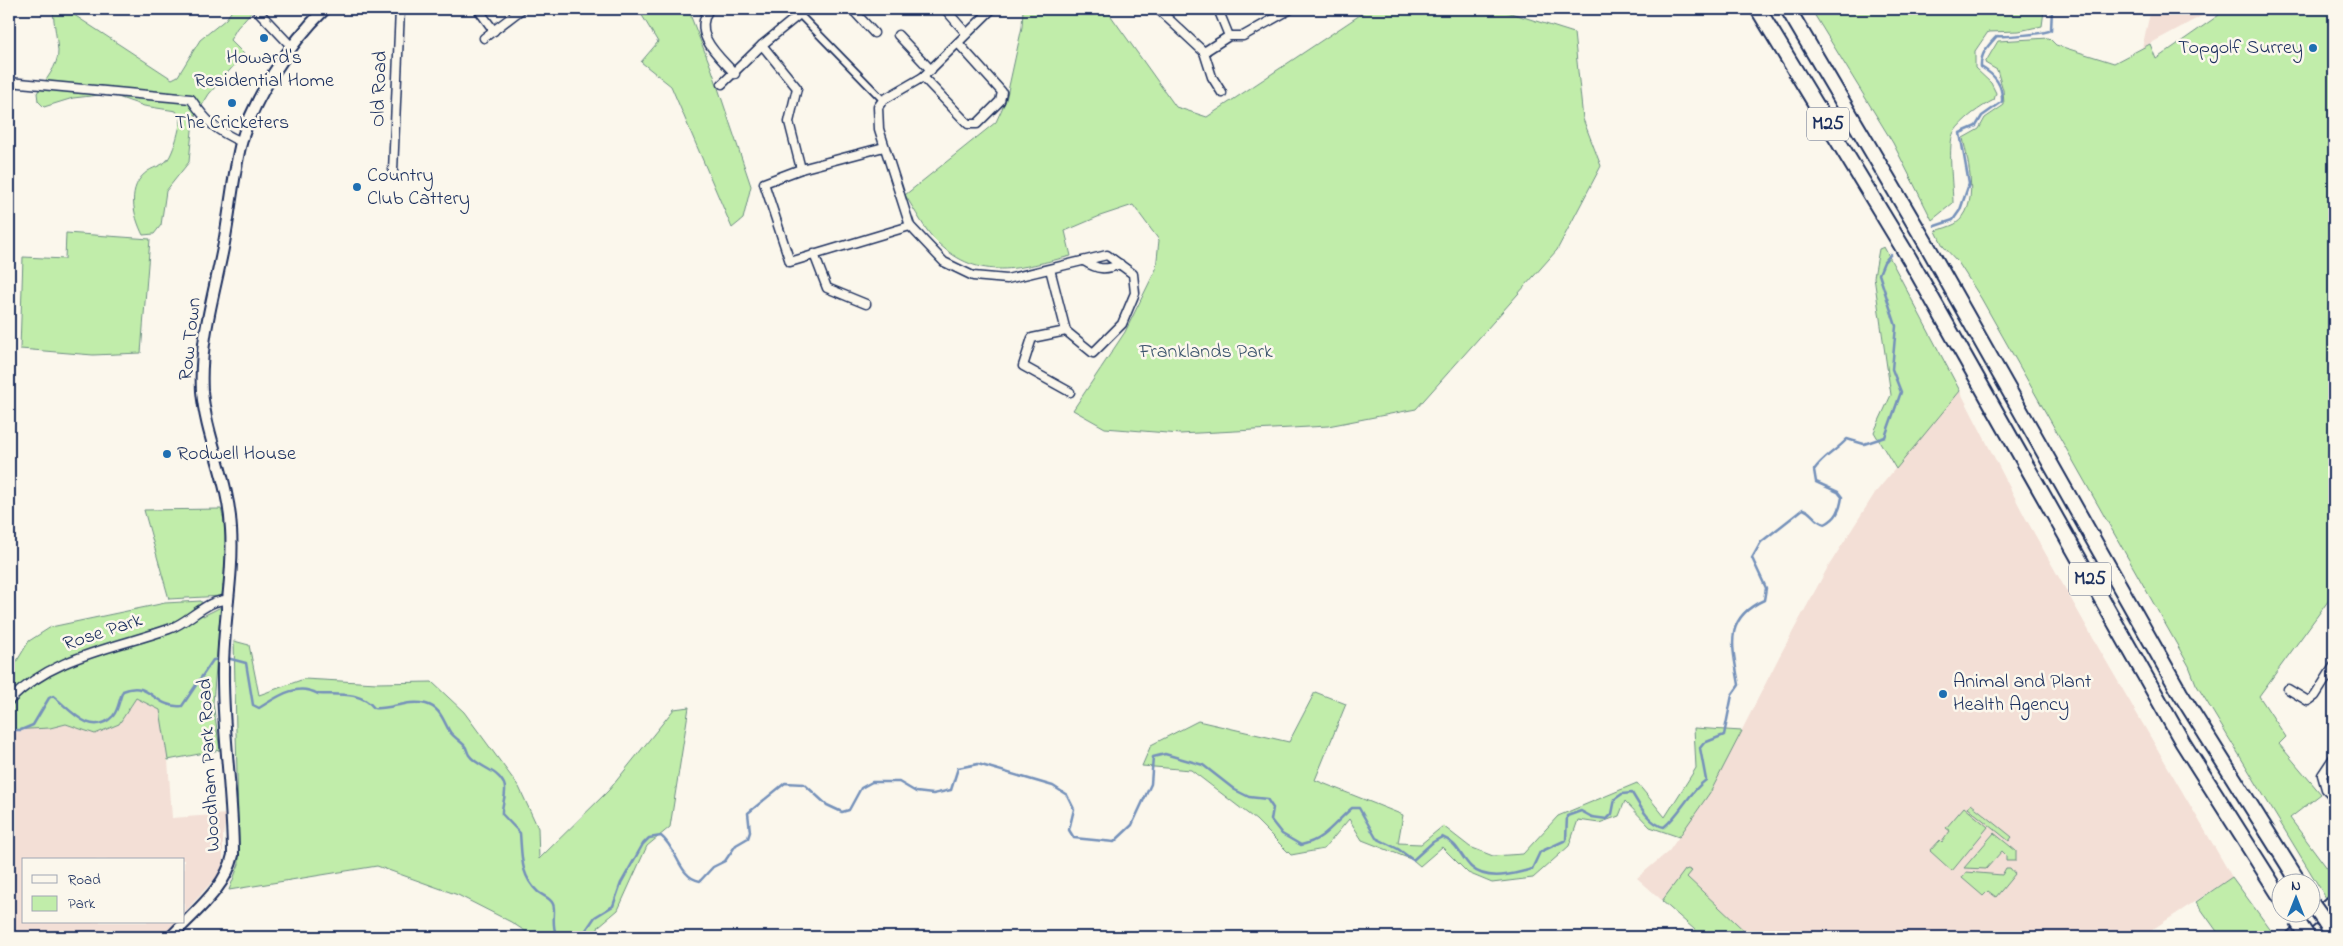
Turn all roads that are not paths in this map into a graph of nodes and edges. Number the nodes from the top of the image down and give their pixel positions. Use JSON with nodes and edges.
{"nodes":[{"id":1,"x":256,"y":9,"type":"edge"},
{"id":2,"x":325,"y":9,"type":"edge"},
{"id":3,"x":400,"y":9,"type":"edge"},
{"id":4,"x":478,"y":9,"type":"edge"},
{"id":5,"x":522,"y":9,"type":"edge"},
{"id":6,"x":709,"y":9,"type":"edge"},
{"id":7,"x":852,"y":9,"type":"edge"},
{"id":8,"x":945,"y":9,"type":"edge"},
{"id":9,"x":992,"y":9,"type":"edge"},
{"id":10,"x":1218,"y":9,"type":"edge"},
{"id":11,"x":1291,"y":9,"type":"edge"},
{"id":12,"x":1758,"y":9,"type":"edge"},
{"id":13,"x":1788,"y":9,"type":"edge"},
{"id":14,"x":800,"y":11,"type":"edge"},
{"id":15,"x":1160,"y":11,"type":"dead end"},
{"id":16,"x":494,"y":31,"type":"junction"},
{"id":17,"x":874,"y":33,"type":"dead end"},
{"id":18,"x":966,"y":33,"type":"junction"},
{"id":19,"x":898,"y":35,"type":"dead end"},
{"id":20,"x":1229,"y":36,"type":"junction"},
{"id":21,"x":484,"y":38,"type":"dead end"},
{"id":22,"x":958,"y":43,"type":"junction"},
{"id":23,"x":762,"y":45,"type":"junction"},
{"id":24,"x":292,"y":47,"type":"junction"},
{"id":25,"x":1204,"y":52,"type":"junction"},
{"id":26,"x":931,"y":70,"type":"junction"},
{"id":27,"x":735,"y":74,"type":"junction"},
{"id":28,"x":923,"y":77,"type":"junction"},
{"id":29,"x":9,"y":82,"type":"edge"},
{"id":30,"x":722,"y":84,"type":"dead end"},
{"id":31,"x":1222,"y":94,"type":"dead end"},
{"id":32,"x":883,"y":100,"type":"junction"},
{"id":33,"x":242,"y":142,"type":"junction"},
{"id":34,"x":884,"y":146,"type":"junction"},
{"id":35,"x":801,"y":170,"type":"junction"},
{"id":36,"x":393,"y":171,"type":"dead end"},
{"id":37,"x":910,"y":226,"type":"junction"},
{"id":38,"x":814,"y":254,"type":"junction"},
{"id":39,"x":1084,"y":261,"type":"junction"},
{"id":40,"x":1120,"y":264,"type":"junction"},
{"id":41,"x":1050,"y":269,"type":"junction"},
{"id":42,"x":866,"y":304,"type":"dead end"},
{"id":43,"x":1066,"y":331,"type":"junction"},
{"id":44,"x":1070,"y":392,"type":"dead end"},
{"id":45,"x":229,"y":600,"type":"junction"},
{"id":46,"x":2334,"y":667,"type":"edge"},
{"id":47,"x":2288,"y":689,"type":"dead end"},
{"id":48,"x":9,"y":701,"type":"edge"},
{"id":49,"x":2334,"y":757,"type":"edge"},
{"id":50,"x":2334,"y":797,"type":"edge"},
{"id":51,"x":2294,"y":874,"type":"edge"},
{"id":52,"x":2270,"y":880,"type":"edge"},
{"id":53,"x":2334,"y":900,"type":"edge"},
{"id":54,"x":2320,"y":915,"type":"edge"},
{"id":55,"x":185,"y":922,"type":"edge"},
{"id":56,"x":183,"y":924,"type":"edge"},
{"id":57,"x":2299,"y":924,"type":"edge"},
{"id":58,"x":2334,"y":936,"type":"edge"},
{"id":59,"x":171,"y":937,"type":"edge"},
{"id":60,"x":2292,"y":937,"type":"edge"},
{"id":61,"x":2307,"y":937,"type":"edge"}],
"edges":[{"from":1,"to":24,"type":"street"},
{"from":2,"to":24,"type":"street","name":"Row Town"},
{"from":3,"to":36,"type":"street","name":"Old Road"},
{"from":4,"to":16,"type":"street"},
{"from":5,"to":16,"type":"street"},
{"from":6,"to":27,"type":"street"},
{"from":7,"to":17,"type":"street"},
{"from":8,"to":18,"type":"street"},
{"from":9,"to":18,"type":"street"},
{"from":10,"to":20,"type":"street"},
{"from":11,"to":20,"type":"street"},
{"from":12,"to":52,"type":"highway","number":"M25"},
{"from":13,"to":51,"type":"highway","number":"M25"},
{"from":14,"to":23,"type":"street"},
{"from":14,"to":32,"type":"street"},
{"from":15,"to":25,"type":"street"},
{"from":16,"to":21,"type":"street"},
{"from":18,"to":22,"type":"street"},
{"from":19,"to":26,"type":"street"},
{"from":20,"to":25,"type":"street"},
{"from":22,"to":26,"type":"street"},
{"from":22,"to":28,"type":"street"},
{"from":23,"to":27,"type":"street"},
{"from":23,"to":35,"type":"street"},
{"from":24,"to":33,"type":"street","name":"Row Town"},
{"from":25,"to":31,"type":"street"},
{"from":26,"to":28,"type":"street"},
{"from":27,"to":30,"type":"street"},
{"from":28,"to":32,"type":"street"},
{"from":29,"to":33,"type":"street"},
{"from":32,"to":34,"type":"street"},
{"from":33,"to":45,"type":"street","name":"Row Town"},
{"from":34,"to":35,"type":"street"},
{"from":34,"to":37,"type":"street"},
{"from":35,"to":38,"type":"street"},
{"from":37,"to":38,"type":"street"},
{"from":37,"to":41,"type":"street"},
{"from":38,"to":42,"type":"street"},
{"from":39,"to":40,"type":"street"},
{"from":39,"to":40,"type":"street"},
{"from":39,"to":41,"type":"street"},
{"from":40,"to":43,"type":"street"},
{"from":41,"to":43,"type":"street"},
{"from":43,"to":44,"type":"street"},
{"from":45,"to":48,"type":"street","name":"Rose Park"},
{"from":45,"to":55,"type":"street","name":"Woodham Park Road"},
{"from":46,"to":47,"type":"street"},
{"from":49,"to":50,"type":"street"},
{"from":53,"to":60,"type":"main road"},
{"from":54,"to":58,"type":"highway","bridge":true},
{"from":56,"to":59,"type":"street","name":"Woodham Park Road"},
{"from":57,"to":61,"type":"highway","bridge":true}]}
